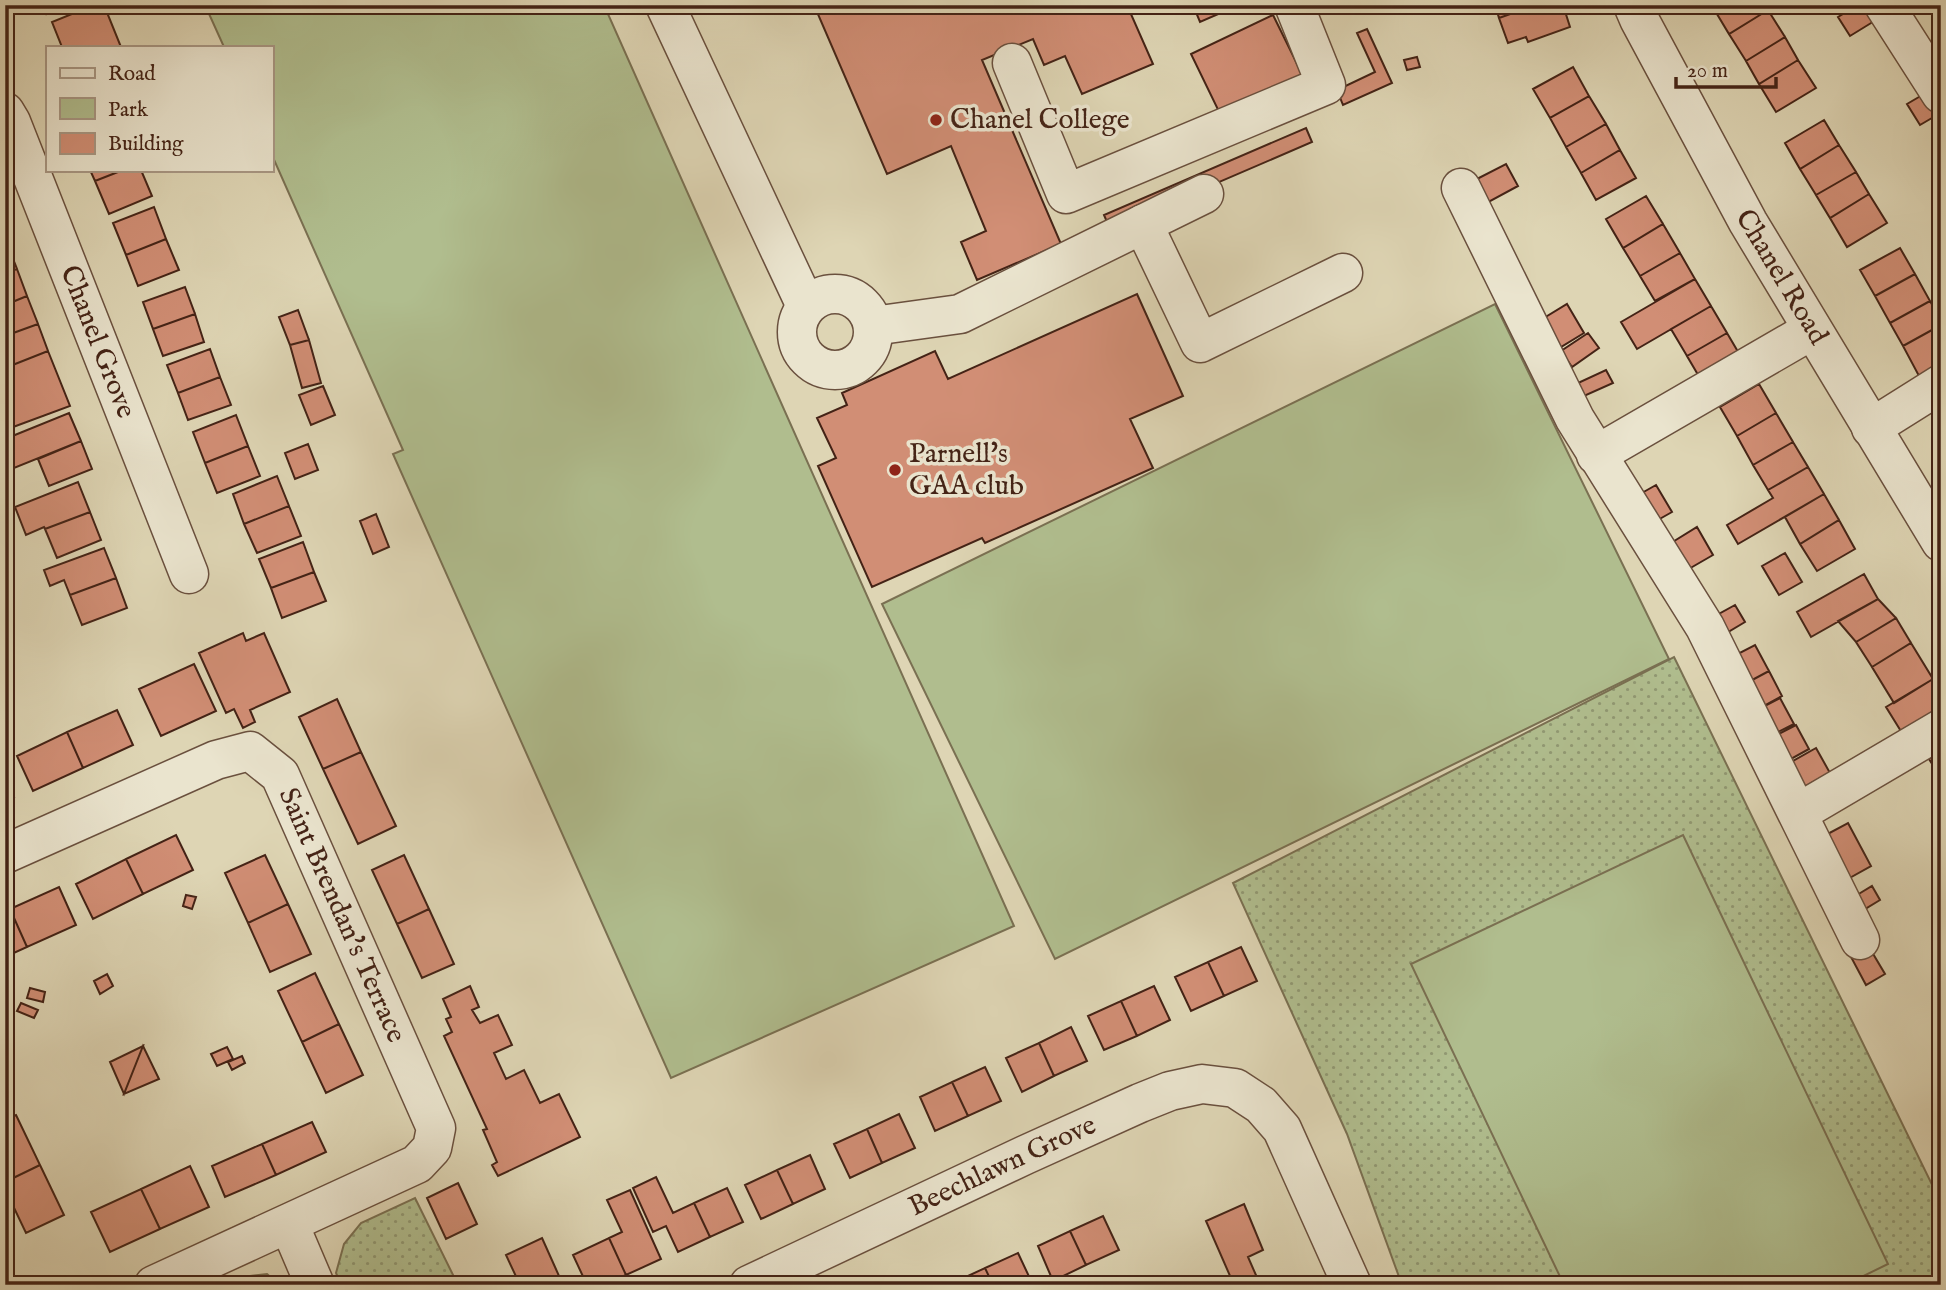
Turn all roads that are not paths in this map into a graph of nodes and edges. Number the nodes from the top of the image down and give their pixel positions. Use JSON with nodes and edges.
{"nodes":[{"id":1,"x":665,"y":5,"type":"edge"},
{"id":2,"x":1294,"y":5,"type":"edge"},
{"id":3,"x":1633,"y":5,"type":"edge"},
{"id":4,"x":1884,"y":5,"type":"edge"},
{"id":5,"x":1012,"y":63,"type":"dead end"},
{"id":6,"x":1941,"y":94,"type":"edge"},
{"id":7,"x":5,"y":112,"type":"edge"},
{"id":8,"x":1461,"y":188,"type":"dead end"},
{"id":9,"x":1204,"y":194,"type":"dead end"},
{"id":10,"x":1143,"y":224,"type":"junction"},
{"id":11,"x":1343,"y":273,"type":"dead end"},
{"id":12,"x":806,"y":306,"type":"junction"},
{"id":13,"x":873,"y":326,"type":"junction"},
{"id":14,"x":1812,"y":330,"type":"junction"},
{"id":15,"x":1941,"y":384,"type":"edge"},
{"id":16,"x":1871,"y":428,"type":"junction"},
{"id":17,"x":1596,"y":455,"type":"junction"},
{"id":18,"x":1941,"y":542,"type":"edge"},
{"id":19,"x":190,"y":574,"type":"dead end"},
{"id":20,"x":1941,"y":729,"type":"edge"},
{"id":21,"x":1798,"y":813,"type":"junction"},
{"id":22,"x":5,"y":854,"type":"edge"},
{"id":23,"x":1860,"y":940,"type":"dead end"},
{"id":24,"x":289,"y":1224,"type":"junction"},
{"id":25,"x":154,"y":1285,"type":"edge"},
{"id":26,"x":315,"y":1285,"type":"edge"},
{"id":27,"x":750,"y":1285,"type":"edge"},
{"id":28,"x":1352,"y":1285,"type":"edge"}],
"edges":[{"from":1,"to":12,"type":"street"},
{"from":2,"to":5,"type":"street"},
{"from":3,"to":14,"type":"street","name":"Chanel Road"},
{"from":4,"to":6,"type":"street"},
{"from":7,"to":19,"type":"street","name":"Chanel Grove"},
{"from":8,"to":17,"type":"street"},
{"from":9,"to":10,"type":"street"},
{"from":10,"to":11,"type":"street"},
{"from":10,"to":13,"type":"street"},
{"from":12,"to":13,"type":"street"},
{"from":12,"to":13,"type":"street"},
{"from":14,"to":16,"type":"street","name":"Chanel Road"},
{"from":14,"to":17,"type":"street"},
{"from":15,"to":16,"type":"street"},
{"from":16,"to":18,"type":"street","name":"Chanel Road"},
{"from":17,"to":21,"type":"street"},
{"from":20,"to":21,"type":"street"},
{"from":21,"to":23,"type":"street"},
{"from":22,"to":24,"type":"street","name":"Saint Brendan's Terrace"},
{"from":24,"to":25,"type":"street","name":"Saint Brendan's Terrace"},
{"from":24,"to":26,"type":"street"},
{"from":27,"to":28,"type":"street","name":"Beechlawn Grove"}]}
